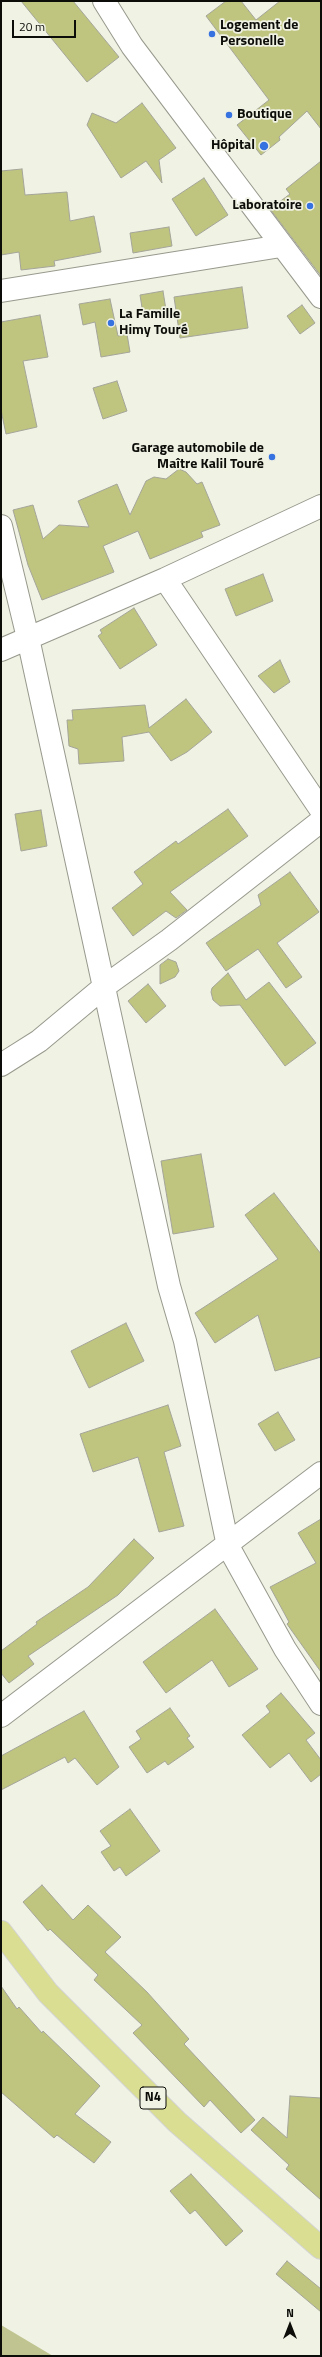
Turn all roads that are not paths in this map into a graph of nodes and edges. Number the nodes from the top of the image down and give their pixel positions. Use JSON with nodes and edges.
{"nodes":[{"id":1,"x":104,"y":1,"type":"edge"},
{"id":2,"x":281,"y":246,"type":"junction"},
{"id":3,"x":1,"y":291,"type":"edge"},
{"id":4,"x":321,"y":297,"type":"edge"},
{"id":5,"x":321,"y":506,"type":"edge"},
{"id":6,"x":1,"y":526,"type":"edge"},
{"id":7,"x":165,"y":579,"type":"junction"},
{"id":8,"x":28,"y":638,"type":"junction"},
{"id":9,"x":1,"y":650,"type":"edge"},
{"id":10,"x":321,"y":810,"type":"edge"},
{"id":11,"x":321,"y":821,"type":"edge"},
{"id":12,"x":105,"y":986,"type":"junction"},
{"id":13,"x":1,"y":1065,"type":"edge"},
{"id":14,"x":321,"y":1473,"type":"edge"},
{"id":15,"x":228,"y":1546,"type":"junction"},
{"id":16,"x":321,"y":1704,"type":"edge"},
{"id":17,"x":1,"y":1716,"type":"edge"},
{"id":18,"x":1,"y":1932,"type":"edge"},
{"id":19,"x":321,"y":2248,"type":"edge"}],
"edges":[{"from":1,"to":2,"type":"street"},
{"from":2,"to":3,"type":"street"},
{"from":2,"to":4,"type":"street"},
{"from":5,"to":7,"type":"street"},
{"from":6,"to":8,"type":"street"},
{"from":7,"to":8,"type":"street"},
{"from":7,"to":10,"type":"street"},
{"from":8,"to":9,"type":"street"},
{"from":8,"to":12,"type":"street"},
{"from":11,"to":12,"type":"street"},
{"from":12,"to":13,"type":"street"},
{"from":12,"to":15,"type":"street"},
{"from":14,"to":15,"type":"street"},
{"from":15,"to":16,"type":"street"},
{"from":15,"to":17,"type":"street"},
{"from":18,"to":19,"type":"highway","number":"N4"}]}
